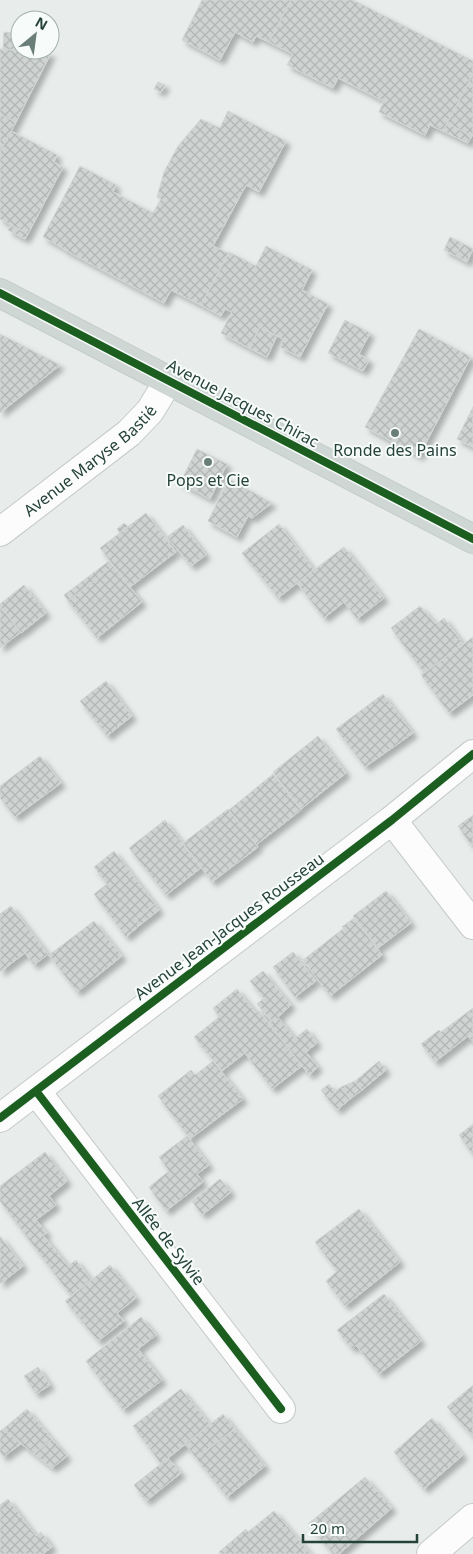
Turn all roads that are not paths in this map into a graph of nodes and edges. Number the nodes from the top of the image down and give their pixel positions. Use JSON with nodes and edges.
{"nodes":[{"id":1,"x":0,"y":293,"type":"edge"},
{"id":2,"x":169,"y":380,"type":"junction"},
{"id":3,"x":0,"y":532,"type":"edge"},
{"id":4,"x":473,"y":539,"type":"edge"},
{"id":5,"x":473,"y":754,"type":"edge"},
{"id":6,"x":392,"y":820,"type":"junction"},
{"id":7,"x":473,"y":925,"type":"edge"},
{"id":8,"x":36,"y":1090,"type":"junction"},
{"id":9,"x":0,"y":1118,"type":"edge"},
{"id":10,"x":281,"y":1409,"type":"dead end"},
{"id":11,"x":473,"y":1518,"type":"edge"},
{"id":12,"x":431,"y":1554,"type":"edge"}],
"edges":[{"from":1,"to":2,"type":"main road","name":"Avenue Jacques Chirac"},
{"from":2,"to":3,"type":"street","name":"Avenue Maryse Bastié"},
{"from":2,"to":4,"type":"main road","name":"Avenue Jacques Chirac"},
{"from":5,"to":6,"type":"street","name":"Avenue Jean-Jacques Rousseau"},
{"from":6,"to":7,"type":"street"},
{"from":6,"to":8,"type":"street","name":"Avenue Jean-Jacques Rousseau"},
{"from":8,"to":9,"type":"street","name":"Avenue Jean-Jacques Rousseau"},
{"from":8,"to":10,"type":"street","name":"Allée de Sylvie"},
{"from":11,"to":12,"type":"street"}]}
